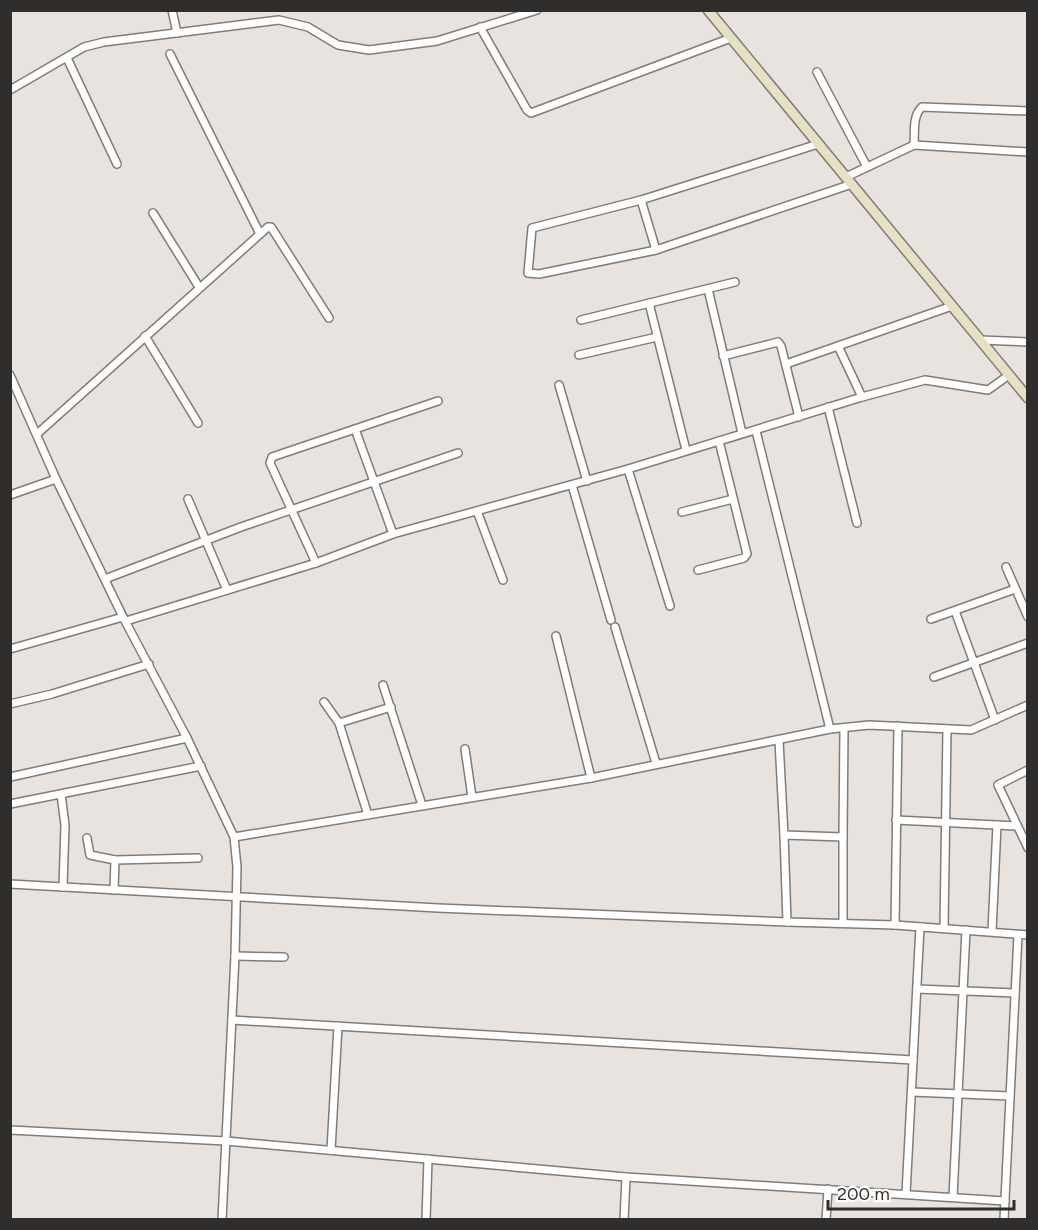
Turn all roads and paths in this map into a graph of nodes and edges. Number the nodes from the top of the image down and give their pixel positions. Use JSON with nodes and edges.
{"nodes":[{"id":1,"x":172,"y":10,"type":"edge"},
{"id":2,"x":537,"y":10,"type":"edge"},
{"id":3,"x":708,"y":10,"type":"edge"},
{"id":4,"x":480,"y":27,"type":"junction"},
{"id":5,"x":177,"y":33,"type":"junction"},
{"id":6,"x":731,"y":38,"type":"junction"},
{"id":7,"x":170,"y":54,"type":"dead end"},
{"id":8,"x":67,"y":57,"type":"junction"},
{"id":9,"x":817,"y":72,"type":"dead end"},
{"id":10,"x":10,"y":90,"type":"edge"},
{"id":11,"x":1028,"y":111,"type":"edge"},
{"id":12,"x":818,"y":144,"type":"junction"},
{"id":13,"x":914,"y":145,"type":"junction"},
{"id":14,"x":1028,"y":152,"type":"edge"},
{"id":15,"x":117,"y":164,"type":"dead end"},
{"id":16,"x":867,"y":167,"type":"junction"},
{"id":17,"x":849,"y":181,"type":"junction"},
{"id":18,"x":641,"y":200,"type":"junction"},
{"id":19,"x":153,"y":213,"type":"dead end"},
{"id":20,"x":259,"y":232,"type":"junction"},
{"id":21,"x":656,"y":250,"type":"junction"},
{"id":22,"x":735,"y":282,"type":"dead end"},
{"id":23,"x":199,"y":287,"type":"junction"},
{"id":24,"x":708,"y":289,"type":"junction"},
{"id":25,"x":649,"y":303,"type":"junction"},
{"id":26,"x":952,"y":306,"type":"junction"},
{"id":27,"x":329,"y":318,"type":"dead end"},
{"id":28,"x":581,"y":320,"type":"dead end"},
{"id":29,"x":145,"y":336,"type":"junction"},
{"id":30,"x":657,"y":336,"type":"junction"},
{"id":31,"x":980,"y":340,"type":"junction"},
{"id":32,"x":1028,"y":342,"type":"edge"},
{"id":33,"x":838,"y":346,"type":"junction"},
{"id":34,"x":579,"y":355,"type":"dead end"},
{"id":35,"x":723,"y":356,"type":"junction"},
{"id":36,"x":786,"y":364,"type":"junction"},
{"id":37,"x":10,"y":375,"type":"edge"},
{"id":38,"x":1009,"y":375,"type":"junction"},
{"id":39,"x":559,"y":385,"type":"dead end"},
{"id":40,"x":862,"y":397,"type":"junction"},
{"id":41,"x":1028,"y":398,"type":"edge"},
{"id":42,"x":438,"y":401,"type":"dead end"},
{"id":43,"x":828,"y":407,"type":"junction"},
{"id":44,"x":799,"y":417,"type":"junction"},
{"id":45,"x":198,"y":423,"type":"dead end"},
{"id":46,"x":355,"y":429,"type":"junction"},
{"id":47,"x":756,"y":431,"type":"junction"},
{"id":48,"x":742,"y":433,"type":"junction"},
{"id":49,"x":37,"y":434,"type":"junction"},
{"id":50,"x":719,"y":441,"type":"junction"},
{"id":51,"x":686,"y":450,"type":"junction"},
{"id":52,"x":458,"y":453,"type":"dead end"},
{"id":53,"x":628,"y":469,"type":"junction"},
{"id":54,"x":56,"y":479,"type":"junction"},
{"id":55,"x":587,"y":481,"type":"junction"},
{"id":56,"x":374,"y":482,"type":"junction"},
{"id":57,"x":572,"y":485,"type":"junction"},
{"id":58,"x":10,"y":495,"type":"edge"},
{"id":59,"x":188,"y":499,"type":"dead end"},
{"id":60,"x":733,"y":499,"type":"junction"},
{"id":61,"x":291,"y":510,"type":"junction"},
{"id":62,"x":477,"y":511,"type":"junction"},
{"id":63,"x":681,"y":512,"type":"dead end"},
{"id":64,"x":857,"y":523,"type":"dead end"},
{"id":65,"x":393,"y":534,"type":"junction"},
{"id":66,"x":206,"y":540,"type":"junction"},
{"id":67,"x":316,"y":563,"type":"junction"},
{"id":68,"x":1006,"y":567,"type":"dead end"},
{"id":69,"x":698,"y":570,"type":"dead end"},
{"id":70,"x":105,"y":579,"type":"junction"},
{"id":71,"x":503,"y":580,"type":"dead end"},
{"id":72,"x":1015,"y":589,"type":"junction"},
{"id":73,"x":227,"y":590,"type":"junction"},
{"id":74,"x":670,"y":606,"type":"dead end"},
{"id":75,"x":955,"y":611,"type":"junction"},
{"id":76,"x":1028,"y":617,"type":"edge"},
{"id":77,"x":125,"y":619,"type":"junction"},
{"id":78,"x":611,"y":620,"type":"dead end"},
{"id":79,"x":931,"y":620,"type":"dead end"},
{"id":80,"x":615,"y":627,"type":"dead end"},
{"id":81,"x":556,"y":636,"type":"dead end"},
{"id":82,"x":1028,"y":643,"type":"edge"},
{"id":83,"x":10,"y":649,"type":"edge"},
{"id":84,"x":148,"y":664,"type":"junction"},
{"id":85,"x":975,"y":664,"type":"junction"},
{"id":86,"x":934,"y":677,"type":"dead end"},
{"id":87,"x":383,"y":685,"type":"dead end"},
{"id":88,"x":324,"y":702,"type":"dead end"},
{"id":89,"x":10,"y":704,"type":"edge"},
{"id":90,"x":1028,"y":705,"type":"edge"},
{"id":91,"x":391,"y":707,"type":"junction"},
{"id":92,"x":995,"y":720,"type":"junction"},
{"id":93,"x":339,"y":723,"type":"junction"},
{"id":94,"x":898,"y":726,"type":"junction"},
{"id":95,"x":844,"y":728,"type":"junction"},
{"id":96,"x":830,"y":729,"type":"junction"},
{"id":97,"x":947,"y":729,"type":"junction"},
{"id":98,"x":187,"y":738,"type":"junction"},
{"id":99,"x":779,"y":741,"type":"junction"},
{"id":100,"x":465,"y":749,"type":"dead end"},
{"id":101,"x":656,"y":764,"type":"junction"},
{"id":102,"x":201,"y":766,"type":"junction"},
{"id":103,"x":1028,"y":770,"type":"edge"},
{"id":104,"x":10,"y":777,"type":"edge"},
{"id":105,"x":591,"y":778,"type":"junction"},
{"id":106,"x":61,"y":794,"type":"junction"},
{"id":107,"x":472,"y":797,"type":"junction"},
{"id":108,"x":10,"y":804,"type":"edge"},
{"id":109,"x":422,"y":805,"type":"junction"},
{"id":110,"x":368,"y":815,"type":"junction"},
{"id":111,"x":896,"y":820,"type":"junction"},
{"id":112,"x":945,"y":822,"type":"junction"},
{"id":113,"x":997,"y":825,"type":"junction"},
{"id":114,"x":1016,"y":826,"type":"junction"},
{"id":115,"x":784,"y":835,"type":"junction"},
{"id":116,"x":234,"y":837,"type":"junction"},
{"id":117,"x":843,"y":837,"type":"junction"},
{"id":118,"x":87,"y":838,"type":"dead end"},
{"id":119,"x":1028,"y":848,"type":"edge"},
{"id":120,"x":198,"y":858,"type":"dead end"},
{"id":121,"x":116,"y":860,"type":"junction"},
{"id":122,"x":10,"y":884,"type":"edge"},
{"id":123,"x":63,"y":887,"type":"junction"},
{"id":124,"x":114,"y":890,"type":"junction"},
{"id":125,"x":236,"y":897,"type":"junction"},
{"id":126,"x":787,"y":922,"type":"junction"},
{"id":127,"x":843,"y":923,"type":"junction"},
{"id":128,"x":895,"y":925,"type":"junction"},
{"id":129,"x":920,"y":927,"type":"junction"},
{"id":130,"x":944,"y":928,"type":"junction"},
{"id":131,"x":966,"y":930,"type":"junction"},
{"id":132,"x":992,"y":931,"type":"junction"},
{"id":133,"x":1018,"y":935,"type":"junction"},
{"id":134,"x":1028,"y":935,"type":"edge"},
{"id":135,"x":235,"y":956,"type":"junction"},
{"id":136,"x":284,"y":957,"type":"dead end"},
{"id":137,"x":917,"y":989,"type":"junction"},
{"id":138,"x":964,"y":990,"type":"junction"},
{"id":139,"x":1016,"y":993,"type":"junction"},
{"id":140,"x":232,"y":1020,"type":"junction"},
{"id":141,"x":338,"y":1026,"type":"junction"},
{"id":142,"x":913,"y":1060,"type":"junction"},
{"id":143,"x":912,"y":1092,"type":"junction"},
{"id":144,"x":958,"y":1094,"type":"junction"},
{"id":145,"x":1010,"y":1096,"type":"junction"},
{"id":146,"x":10,"y":1130,"type":"edge"},
{"id":147,"x":226,"y":1141,"type":"junction"},
{"id":148,"x":331,"y":1150,"type":"junction"},
{"id":149,"x":428,"y":1159,"type":"junction"},
{"id":150,"x":626,"y":1178,"type":"junction"},
{"id":151,"x":828,"y":1189,"type":"junction"},
{"id":152,"x":906,"y":1194,"type":"junction"},
{"id":153,"x":953,"y":1197,"type":"junction"},
{"id":154,"x":1005,"y":1201,"type":"junction"},
{"id":155,"x":222,"y":1220,"type":"edge"},
{"id":156,"x":426,"y":1220,"type":"edge"},
{"id":157,"x":624,"y":1220,"type":"edge"},
{"id":158,"x":826,"y":1220,"type":"edge"},
{"id":159,"x":1004,"y":1220,"type":"edge"}],
"edges":[{"from":1,"to":5,"type":"street"},
{"from":2,"to":4,"type":"street"},
{"from":3,"to":6,"type":"main road"},
{"from":4,"to":5,"type":"street"},
{"from":4,"to":6,"type":"street"},
{"from":5,"to":8,"type":"street"},
{"from":6,"to":12,"type":"main road"},
{"from":7,"to":20,"type":"street"},
{"from":8,"to":10,"type":"street"},
{"from":8,"to":15,"type":"street"},
{"from":9,"to":16,"type":"street"},
{"from":11,"to":13,"type":"street"},
{"from":12,"to":17,"type":"main road"},
{"from":12,"to":18,"type":"street"},
{"from":13,"to":14,"type":"street"},
{"from":13,"to":16,"type":"street"},
{"from":16,"to":17,"type":"street"},
{"from":17,"to":21,"type":"street"},
{"from":17,"to":26,"type":"main road"},
{"from":18,"to":21,"type":"street"},
{"from":18,"to":21,"type":"street"},
{"from":19,"to":23,"type":"street"},
{"from":20,"to":23,"type":"street"},
{"from":20,"to":27,"type":"street"},
{"from":22,"to":24,"type":"street"},
{"from":23,"to":29,"type":"street"},
{"from":24,"to":25,"type":"street"},
{"from":24,"to":35,"type":"street"},
{"from":25,"to":28,"type":"street"},
{"from":25,"to":30,"type":"street"},
{"from":26,"to":31,"type":"main road"},
{"from":26,"to":33,"type":"street"},
{"from":29,"to":45,"type":"street"},
{"from":29,"to":49,"type":"street"},
{"from":30,"to":34,"type":"street"},
{"from":30,"to":51,"type":"street"},
{"from":31,"to":32,"type":"street"},
{"from":31,"to":38,"type":"main road"},
{"from":33,"to":36,"type":"street"},
{"from":33,"to":40,"type":"street"},
{"from":35,"to":36,"type":"street"},
{"from":35,"to":48,"type":"street"},
{"from":36,"to":44,"type":"street"},
{"from":37,"to":49,"type":"street"},
{"from":38,"to":40,"type":"street"},
{"from":38,"to":41,"type":"main road"},
{"from":39,"to":55,"type":"street"},
{"from":40,"to":43,"type":"street"},
{"from":42,"to":46,"type":"street"},
{"from":43,"to":44,"type":"street"},
{"from":43,"to":64,"type":"street"},
{"from":44,"to":47,"type":"street"},
{"from":46,"to":56,"type":"street"},
{"from":46,"to":61,"type":"street"},
{"from":47,"to":48,"type":"street"},
{"from":47,"to":96,"type":"street"},
{"from":48,"to":50,"type":"street"},
{"from":49,"to":54,"type":"street"},
{"from":50,"to":51,"type":"street"},
{"from":50,"to":60,"type":"street"},
{"from":51,"to":53,"type":"street"},
{"from":52,"to":56,"type":"street"},
{"from":53,"to":55,"type":"street"},
{"from":53,"to":74,"type":"street"},
{"from":54,"to":58,"type":"street"},
{"from":54,"to":70,"type":"street"},
{"from":55,"to":57,"type":"street"},
{"from":56,"to":61,"type":"street"},
{"from":56,"to":65,"type":"street"},
{"from":57,"to":62,"type":"street"},
{"from":57,"to":78,"type":"street"},
{"from":59,"to":66,"type":"street"},
{"from":60,"to":63,"type":"street"},
{"from":60,"to":69,"type":"street"},
{"from":61,"to":66,"type":"street"},
{"from":61,"to":67,"type":"street"},
{"from":62,"to":65,"type":"street"},
{"from":62,"to":71,"type":"street"},
{"from":65,"to":67,"type":"street"},
{"from":66,"to":70,"type":"street"},
{"from":66,"to":73,"type":"street"},
{"from":67,"to":73,"type":"street"},
{"from":68,"to":72,"type":"street"},
{"from":70,"to":77,"type":"street"},
{"from":72,"to":75,"type":"street"},
{"from":72,"to":76,"type":"street"},
{"from":73,"to":77,"type":"street"},
{"from":75,"to":79,"type":"street"},
{"from":75,"to":85,"type":"street"},
{"from":77,"to":83,"type":"street"},
{"from":77,"to":84,"type":"street"},
{"from":80,"to":101,"type":"street"},
{"from":81,"to":105,"type":"street"},
{"from":82,"to":85,"type":"street"},
{"from":84,"to":89,"type":"street"},
{"from":84,"to":98,"type":"street"},
{"from":85,"to":86,"type":"street"},
{"from":85,"to":92,"type":"street"},
{"from":87,"to":91,"type":"street"},
{"from":88,"to":93,"type":"street"},
{"from":90,"to":92,"type":"street"},
{"from":91,"to":93,"type":"street"},
{"from":91,"to":109,"type":"street"},
{"from":92,"to":97,"type":"street"},
{"from":93,"to":110,"type":"street"},
{"from":94,"to":95,"type":"street"},
{"from":94,"to":97,"type":"street"},
{"from":94,"to":111,"type":"street"},
{"from":95,"to":96,"type":"street"},
{"from":95,"to":117,"type":"street"},
{"from":96,"to":99,"type":"street"},
{"from":97,"to":112,"type":"street"},
{"from":98,"to":102,"type":"street"},
{"from":98,"to":104,"type":"street"},
{"from":99,"to":101,"type":"street"},
{"from":99,"to":115,"type":"street"},
{"from":100,"to":107,"type":"street"},
{"from":101,"to":105,"type":"street"},
{"from":102,"to":106,"type":"street"},
{"from":102,"to":116,"type":"street"},
{"from":103,"to":114,"type":"street"},
{"from":105,"to":107,"type":"street"},
{"from":106,"to":108,"type":"street"},
{"from":106,"to":123,"type":"street"},
{"from":107,"to":109,"type":"street"},
{"from":109,"to":110,"type":"street"},
{"from":110,"to":116,"type":"street"},
{"from":111,"to":112,"type":"street"},
{"from":111,"to":128,"type":"street"},
{"from":112,"to":113,"type":"street"},
{"from":112,"to":130,"type":"street"},
{"from":113,"to":114,"type":"street"},
{"from":113,"to":132,"type":"street"},
{"from":114,"to":119,"type":"street"},
{"from":115,"to":117,"type":"street"},
{"from":115,"to":126,"type":"street"},
{"from":116,"to":125,"type":"street"},
{"from":117,"to":127,"type":"street"},
{"from":118,"to":121,"type":"street"},
{"from":120,"to":121,"type":"street"},
{"from":121,"to":124,"type":"street"},
{"from":122,"to":123,"type":"street"},
{"from":123,"to":124,"type":"street"},
{"from":124,"to":125,"type":"street"},
{"from":125,"to":126,"type":"street"},
{"from":125,"to":135,"type":"street"},
{"from":126,"to":127,"type":"street"},
{"from":127,"to":128,"type":"street"},
{"from":128,"to":129,"type":"street"},
{"from":129,"to":130,"type":"street"},
{"from":129,"to":137,"type":"street"},
{"from":130,"to":131,"type":"street"},
{"from":131,"to":132,"type":"street"},
{"from":131,"to":138,"type":"street"},
{"from":132,"to":133,"type":"street"},
{"from":133,"to":134,"type":"street"},
{"from":133,"to":139,"type":"street"},
{"from":135,"to":136,"type":"street"},
{"from":135,"to":140,"type":"street"},
{"from":137,"to":138,"type":"street"},
{"from":137,"to":142,"type":"street"},
{"from":138,"to":139,"type":"street"},
{"from":138,"to":144,"type":"street"},
{"from":139,"to":145,"type":"street"},
{"from":140,"to":141,"type":"street"},
{"from":140,"to":147,"type":"street"},
{"from":141,"to":142,"type":"street"},
{"from":141,"to":148,"type":"street"},
{"from":142,"to":143,"type":"street"},
{"from":143,"to":144,"type":"street"},
{"from":143,"to":152,"type":"street"},
{"from":144,"to":145,"type":"street"},
{"from":144,"to":153,"type":"street"},
{"from":145,"to":154,"type":"street"},
{"from":146,"to":147,"type":"street"},
{"from":147,"to":148,"type":"street"},
{"from":147,"to":155,"type":"street"},
{"from":148,"to":149,"type":"street"},
{"from":149,"to":150,"type":"street"},
{"from":149,"to":156,"type":"street"},
{"from":150,"to":151,"type":"street"},
{"from":150,"to":157,"type":"street"},
{"from":151,"to":152,"type":"street"},
{"from":151,"to":158,"type":"street"},
{"from":152,"to":153,"type":"street"},
{"from":153,"to":154,"type":"street"},
{"from":154,"to":159,"type":"street"}]}
